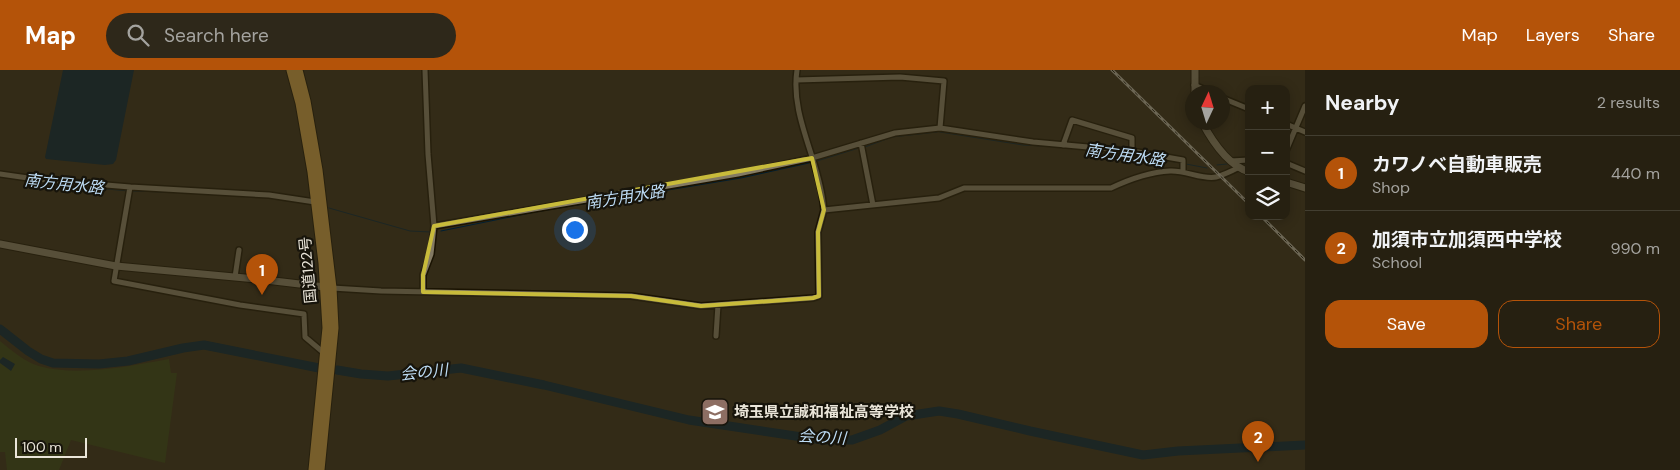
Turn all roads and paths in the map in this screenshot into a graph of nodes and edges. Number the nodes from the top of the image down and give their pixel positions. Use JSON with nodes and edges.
{"nodes":[{"id":1,"x":425,"y":70,"type":"edge"},
{"id":2,"x":797,"y":70,"type":"edge"},
{"id":3,"x":1195,"y":70,"type":"edge"},
{"id":4,"x":296,"y":72,"type":"edge"},
{"id":5,"x":796,"y":80,"type":"junction"},
{"id":6,"x":1194,"y":85,"type":"edge"},
{"id":7,"x":1230,"y":101,"type":"edge"},
{"id":8,"x":1305,"y":106,"type":"edge"},
{"id":9,"x":1245,"y":107,"type":"edge"},
{"id":10,"x":1290,"y":126,"type":"edge"},
{"id":11,"x":940,"y":128,"type":"junction"},
{"id":12,"x":1296,"y":128,"type":"junction"},
{"id":13,"x":1207,"y":130,"type":"edge"},
{"id":14,"x":1305,"y":132,"type":"edge"},
{"id":15,"x":1290,"y":142,"type":"edge"},
{"id":16,"x":862,"y":143,"type":"junction"},
{"id":17,"x":1063,"y":145,"type":"junction"},
{"id":18,"x":1132,"y":151,"type":"junction"},
{"id":19,"x":812,"y":158,"type":"junction"},
{"id":20,"x":1245,"y":161,"type":"edge"},
{"id":21,"x":1234,"y":164,"type":"junction"},
{"id":22,"x":1290,"y":165,"type":"edge"},
{"id":23,"x":1245,"y":170,"type":"edge"},
{"id":24,"x":1183,"y":171,"type":"junction"},
{"id":25,"x":1305,"y":171,"type":"edge"},
{"id":26,"x":0,"y":174,"type":"edge"},
{"id":27,"x":1290,"y":183,"type":"edge"},
{"id":28,"x":130,"y":187,"type":"junction"},
{"id":29,"x":1305,"y":188,"type":"edge"},
{"id":30,"x":315,"y":202,"type":"junction"},
{"id":31,"x":873,"y":205,"type":"junction"},
{"id":32,"x":824,"y":210,"type":"junction"},
{"id":33,"x":434,"y":226,"type":"junction"},
{"id":34,"x":0,"y":244,"type":"edge"},
{"id":35,"x":239,"y":250,"type":"dead end"},
{"id":36,"x":116,"y":266,"type":"junction"},
{"id":37,"x":235,"y":277,"type":"junction"},
{"id":38,"x":328,"y":288,"type":"junction"},
{"id":39,"x":423,"y":292,"type":"junction"},
{"id":40,"x":718,"y":305,"type":"junction"},
{"id":41,"x":716,"y":336,"type":"dead end"},
{"id":42,"x":324,"y":353,"type":"junction"},
{"id":43,"x":312,"y":470,"type":"edge"},
{"id":44,"x":320,"y":470,"type":"edge"}],
"edges":[{"from":1,"to":33,"type":"street"},
{"from":2,"to":5,"type":"street"},
{"from":3,"to":6,"type":"street"},
{"from":4,"to":30,"type":"highway","name":"国道122号"},
{"from":4,"to":38,"type":"highway","name":"国道122号"},
{"from":5,"to":11,"type":"street"},
{"from":5,"to":19,"type":"street"},
{"from":7,"to":9,"type":"street"},
{"from":8,"to":12,"type":"street"},
{"from":10,"to":12,"type":"street"},
{"from":11,"to":16,"type":"street"},
{"from":11,"to":17,"type":"street"},
{"from":12,"to":14,"type":"street"},
{"from":12,"to":15,"type":"street"},
{"from":13,"to":21,"type":"street"},
{"from":16,"to":19,"type":"street"},
{"from":16,"to":31,"type":"street"},
{"from":17,"to":18,"type":"street"},
{"from":17,"to":18,"type":"street"},
{"from":18,"to":24,"type":"street"},
{"from":19,"to":32,"type":"street"},
{"from":19,"to":33,"type":"street"},
{"from":20,"to":21,"type":"street"},
{"from":21,"to":23,"type":"street"},
{"from":21,"to":24,"type":"street"},
{"from":22,"to":25,"type":"street"},
{"from":24,"to":31,"type":"street"},
{"from":26,"to":28,"type":"street"},
{"from":27,"to":29,"type":"street"},
{"from":28,"to":30,"type":"street"},
{"from":28,"to":36,"type":"street"},
{"from":30,"to":38,"type":"highway","name":"国道122号"},
{"from":31,"to":32,"type":"street"},
{"from":32,"to":40,"type":"street"},
{"from":33,"to":39,"type":"street"},
{"from":34,"to":36,"type":"street"},
{"from":35,"to":37,"type":"street"},
{"from":36,"to":37,"type":"street"},
{"from":36,"to":42,"type":"street"},
{"from":37,"to":38,"type":"street"},
{"from":38,"to":39,"type":"street"},
{"from":38,"to":42,"type":"highway","name":"国道122号"},
{"from":38,"to":44,"type":"highway","name":"国道122号"},
{"from":39,"to":40,"type":"street"},
{"from":40,"to":41,"type":"street"},
{"from":42,"to":43,"type":"highway","name":"国道122号"}]}
